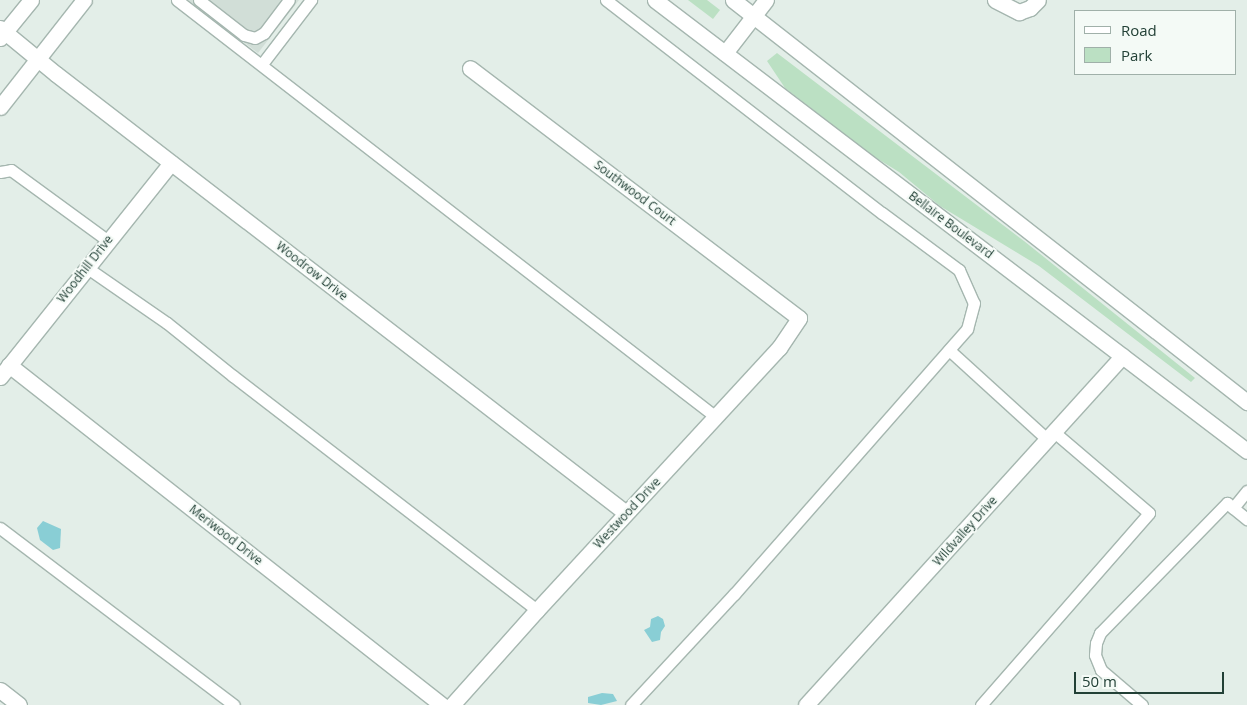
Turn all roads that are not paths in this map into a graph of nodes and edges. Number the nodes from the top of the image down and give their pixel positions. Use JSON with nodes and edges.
{"nodes":[{"id":1,"x":31,"y":0,"type":"edge"},
{"id":2,"x":84,"y":0,"type":"edge"},
{"id":3,"x":177,"y":0,"type":"edge"},
{"id":4,"x":199,"y":0,"type":"edge"},
{"id":5,"x":289,"y":0,"type":"edge"},
{"id":6,"x":312,"y":0,"type":"edge"},
{"id":7,"x":606,"y":0,"type":"edge"},
{"id":8,"x":655,"y":0,"type":"edge"},
{"id":9,"x":733,"y":0,"type":"edge"},
{"id":10,"x":766,"y":0,"type":"edge"},
{"id":11,"x":995,"y":0,"type":"edge"},
{"id":12,"x":1038,"y":0,"type":"edge"},
{"id":13,"x":753,"y":16,"type":"junction"},
{"id":14,"x":2,"y":33,"type":"edge"},
{"id":15,"x":725,"y":53,"type":"junction"},
{"id":16,"x":37,"y":60,"type":"junction"},
{"id":17,"x":262,"y":64,"type":"junction"},
{"id":18,"x":470,"y":68,"type":"dead end"},
{"id":19,"x":0,"y":107,"type":"edge"},
{"id":20,"x":171,"y":163,"type":"junction"},
{"id":21,"x":0,"y":172,"type":"edge"},
{"id":22,"x":107,"y":240,"type":"junction"},
{"id":23,"x":86,"y":267,"type":"junction"},
{"id":24,"x":799,"y":318,"type":"joint"},
{"id":25,"x":949,"y":350,"type":"junction"},
{"id":26,"x":1122,"y":356,"type":"junction"},
{"id":27,"x":5,"y":371,"type":"edge"},
{"id":28,"x":1247,"y":402,"type":"edge"},
{"id":29,"x":716,"y":416,"type":"junction"},
{"id":30,"x":1051,"y":436,"type":"junction"},
{"id":31,"x":1247,"y":451,"type":"edge"},
{"id":32,"x":1247,"y":491,"type":"edge"},
{"id":33,"x":1233,"y":508,"type":"junction"},
{"id":34,"x":626,"y":513,"type":"junction"},
{"id":35,"x":1247,"y":518,"type":"edge"},
{"id":36,"x":0,"y":528,"type":"edge"},
{"id":37,"x":537,"y":610,"type":"junction"},
{"id":38,"x":0,"y":690,"type":"edge"},
{"id":39,"x":19,"y":705,"type":"edge"},
{"id":40,"x":234,"y":705,"type":"edge"},
{"id":41,"x":442,"y":705,"type":"edge"},
{"id":42,"x":452,"y":705,"type":"edge"},
{"id":43,"x":631,"y":705,"type":"edge"},
{"id":44,"x":806,"y":705,"type":"edge"},
{"id":45,"x":981,"y":705,"type":"edge"},
{"id":46,"x":1142,"y":705,"type":"edge"}],
"edges":[{"from":1,"to":14,"type":"street"},
{"from":2,"to":16,"type":"street"},
{"from":3,"to":17,"type":"lane"},
{"from":4,"to":5,"type":"lane"},
{"from":6,"to":17,"type":"lane"},
{"from":7,"to":25,"type":"lane"},
{"from":8,"to":15,"type":"street","name":"Bellaire Boulevard"},
{"from":9,"to":13,"type":"street"},
{"from":10,"to":13,"type":"street"},
{"from":11,"to":12,"type":"street"},
{"from":13,"to":15,"type":"street"},
{"from":13,"to":28,"type":"street"},
{"from":14,"to":16,"type":"street","name":"Woodrow Drive"},
{"from":15,"to":26,"type":"street","name":"Bellaire Boulevard"},
{"from":16,"to":19,"type":"street"},
{"from":16,"to":20,"type":"street","name":"Woodrow Drive"},
{"from":17,"to":29,"type":"lane"},
{"from":18,"to":24,"type":"street","name":"Southwood Court"},
{"from":20,"to":22,"type":"street","name":"Woodhill Drive"},
{"from":20,"to":34,"type":"street","name":"Woodrow Drive"},
{"from":21,"to":22,"type":"lane"},
{"from":22,"to":23,"type":"street","name":"Woodhill Drive"},
{"from":23,"to":27,"type":"street","name":"Woodhill Drive"},
{"from":23,"to":37,"type":"lane"},
{"from":24,"to":29,"type":"street","name":"Westwood Drive"},
{"from":25,"to":30,"type":"lane"},
{"from":25,"to":43,"type":"lane"},
{"from":26,"to":30,"type":"street","name":"Wildvalley Drive"},
{"from":26,"to":31,"type":"street","name":"Bellaire Boulevard"},
{"from":27,"to":41,"type":"street","name":"Meriwood Drive"},
{"from":29,"to":34,"type":"street","name":"Westwood Drive"},
{"from":30,"to":44,"type":"street","name":"Wildvalley Drive"},
{"from":30,"to":45,"type":"lane"},
{"from":32,"to":33,"type":"lane"},
{"from":33,"to":35,"type":"lane"},
{"from":33,"to":46,"type":"lane"},
{"from":34,"to":37,"type":"street","name":"Westwood Drive"},
{"from":36,"to":40,"type":"lane"},
{"from":37,"to":42,"type":"street","name":"Westwood Drive"},
{"from":38,"to":39,"type":"street"}]}
